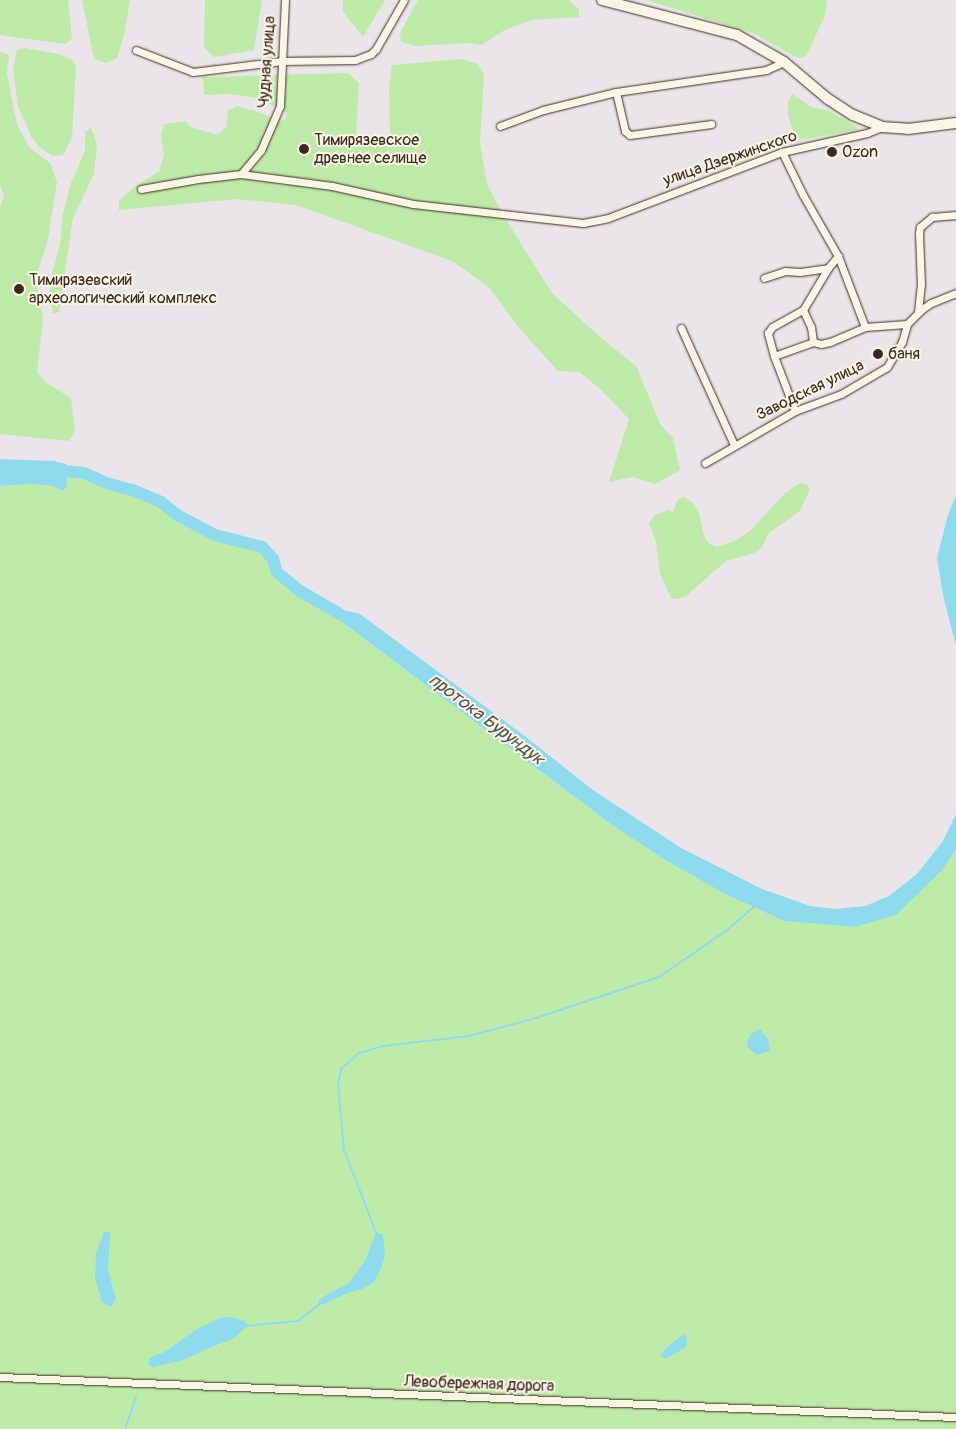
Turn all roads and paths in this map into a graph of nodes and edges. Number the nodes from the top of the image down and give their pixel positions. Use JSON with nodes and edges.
{"nodes":[{"id":1,"x":285,"y":0,"type":"edge"},
{"id":2,"x":404,"y":0,"type":"edge"},
{"id":3,"x":602,"y":0,"type":"edge"},
{"id":4,"x":136,"y":50,"type":"dead end"},
{"id":5,"x":282,"y":62,"type":"junction"},
{"id":6,"x":784,"y":62,"type":"junction"},
{"id":7,"x":616,"y":92,"type":"junction"},
{"id":8,"x":956,"y":123,"type":"edge"},
{"id":9,"x":711,"y":124,"type":"dead end"},
{"id":10,"x":500,"y":126,"type":"dead end"},
{"id":11,"x":882,"y":127,"type":"junction"},
{"id":12,"x":782,"y":152,"type":"junction"},
{"id":13,"x":241,"y":174,"type":"junction"},
{"id":14,"x":141,"y":189,"type":"dead end"},
{"id":15,"x":956,"y":214,"type":"edge"},
{"id":16,"x":838,"y":256,"type":"junction"},
{"id":17,"x":828,"y":268,"type":"junction"},
{"id":18,"x":764,"y":278,"type":"dead end"},
{"id":19,"x":956,"y":293,"type":"edge"},
{"id":20,"x":803,"y":310,"type":"junction"},
{"id":21,"x":918,"y":312,"type":"junction"},
{"id":22,"x":907,"y":324,"type":"junction"},
{"id":23,"x":864,"y":327,"type":"junction"},
{"id":24,"x":681,"y":328,"type":"dead end"},
{"id":25,"x":813,"y":342,"type":"junction"},
{"id":26,"x":774,"y":356,"type":"junction"},
{"id":27,"x":795,"y":412,"type":"junction"},
{"id":28,"x":734,"y":445,"type":"junction"},
{"id":29,"x":705,"y":463,"type":"dead end"},
{"id":30,"x":0,"y":1377,"type":"edge"},
{"id":31,"x":956,"y":1417,"type":"edge"}],
"edges":[{"from":1,"to":5,"type":"street","name":"Чудная улица"},
{"from":2,"to":5,"type":"street"},
{"from":3,"to":6,"type":"street"},
{"from":4,"to":5,"type":"street"},
{"from":5,"to":13,"type":"street","name":"Чудная улица"},
{"from":6,"to":7,"type":"street"},
{"from":6,"to":11,"type":"street"},
{"from":7,"to":9,"type":"street"},
{"from":7,"to":10,"type":"street"},
{"from":8,"to":11,"type":"street","name":"улица Дзержинского"},
{"from":11,"to":12,"type":"street","name":"улица Дзержинского"},
{"from":12,"to":13,"type":"street","name":"улица Дзержинского"},
{"from":12,"to":16,"type":"street"},
{"from":13,"to":14,"type":"street","name":"улица Дзержинского"},
{"from":15,"to":21,"type":"street"},
{"from":16,"to":17,"type":"street"},
{"from":16,"to":23,"type":"street"},
{"from":17,"to":18,"type":"street"},
{"from":17,"to":20,"type":"street"},
{"from":19,"to":21,"type":"street","name":"Заводская улица"},
{"from":20,"to":25,"type":"street"},
{"from":20,"to":26,"type":"street"},
{"from":21,"to":22,"type":"street","name":"Заводская улица"},
{"from":22,"to":23,"type":"street","name":"Заводская улица"},
{"from":22,"to":27,"type":"street","name":"Заводская улица"},
{"from":23,"to":25,"type":"street","name":"Заводская улица"},
{"from":24,"to":28,"type":"street"},
{"from":25,"to":26,"type":"street","name":"Заводская улица"},
{"from":26,"to":27,"type":"street"},
{"from":27,"to":28,"type":"street","name":"Заводская улица"},
{"from":28,"to":29,"type":"street","name":"Заводская улица"},
{"from":30,"to":31,"type":"street","name":"Левобережная дорога"}]}
